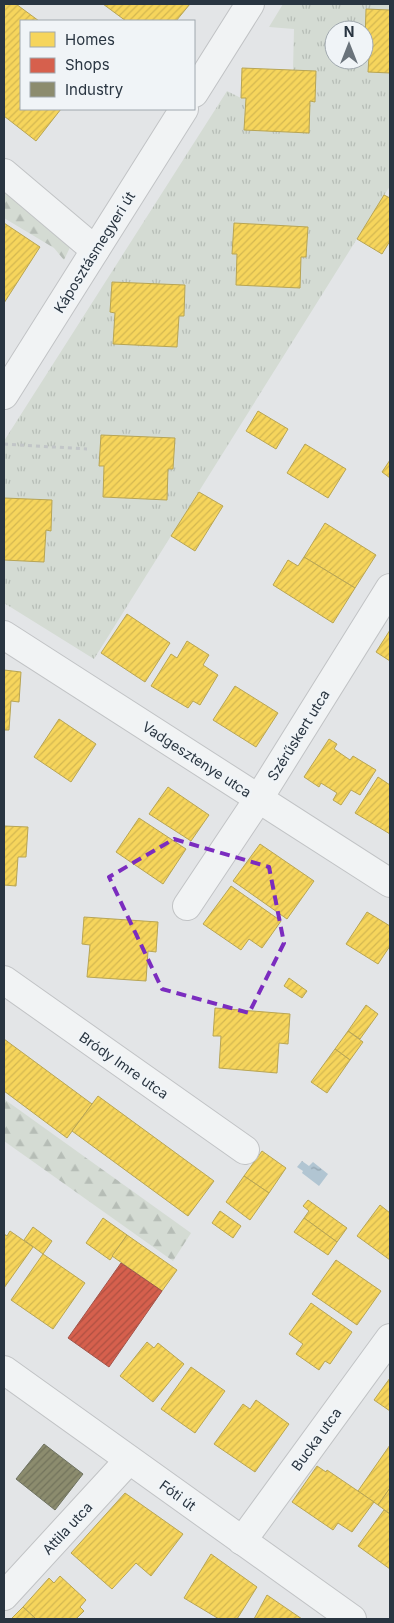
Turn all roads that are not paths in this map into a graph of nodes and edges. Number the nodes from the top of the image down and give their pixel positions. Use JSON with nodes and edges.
{"nodes":[{"id":1,"x":250,"y":4,"type":"edge"},
{"id":2,"x":195,"y":91,"type":"edge"},
{"id":3,"x":183,"y":110,"type":"edge"},
{"id":4,"x":4,"y":173,"type":"edge"},
{"id":5,"x":95,"y":250,"type":"junction"},
{"id":6,"x":4,"y":396,"type":"edge"},
{"id":7,"x":390,"y":588,"type":"edge"},
{"id":8,"x":4,"y":635,"type":"edge"},
{"id":9,"x":259,"y":798,"type":"junction"},
{"id":10,"x":390,"y":883,"type":"edge"},
{"id":11,"x":187,"y":906,"type":"dead end"},
{"id":12,"x":4,"y":980,"type":"edge"},
{"id":13,"x":245,"y":1150,"type":"dead end"},
{"id":14,"x":390,"y":1338,"type":"edge"},
{"id":15,"x":4,"y":1370,"type":"edge"},
{"id":16,"x":129,"y":1460,"type":"junction"},
{"id":17,"x":242,"y":1541,"type":"junction"},
{"id":18,"x":4,"y":1596,"type":"edge"},
{"id":19,"x":352,"y":1619,"type":"edge"}],
"edges":[{"from":1,"to":2,"type":"street"},
{"from":3,"to":5,"type":"street","name":"Káposztásmegyeri út"},
{"from":4,"to":5,"type":"street"},
{"from":5,"to":6,"type":"street","name":"Káposztásmegyeri út"},
{"from":7,"to":9,"type":"street","name":"Szérűskert utca"},
{"from":8,"to":9,"type":"street","name":"Vadgesztenye utca"},
{"from":9,"to":10,"type":"street","name":"Vadgesztenye utca"},
{"from":9,"to":11,"type":"street","name":"Szérűskert utca"},
{"from":12,"to":13,"type":"street","name":"Bródy Imre utca"},
{"from":14,"to":17,"type":"street","name":"Bucka utca"},
{"from":15,"to":16,"type":"street","name":"Fóti út"},
{"from":16,"to":17,"type":"street","name":"Fóti út"},
{"from":16,"to":18,"type":"street","name":"Attila utca"},
{"from":17,"to":19,"type":"street","name":"Fóti út"}]}
